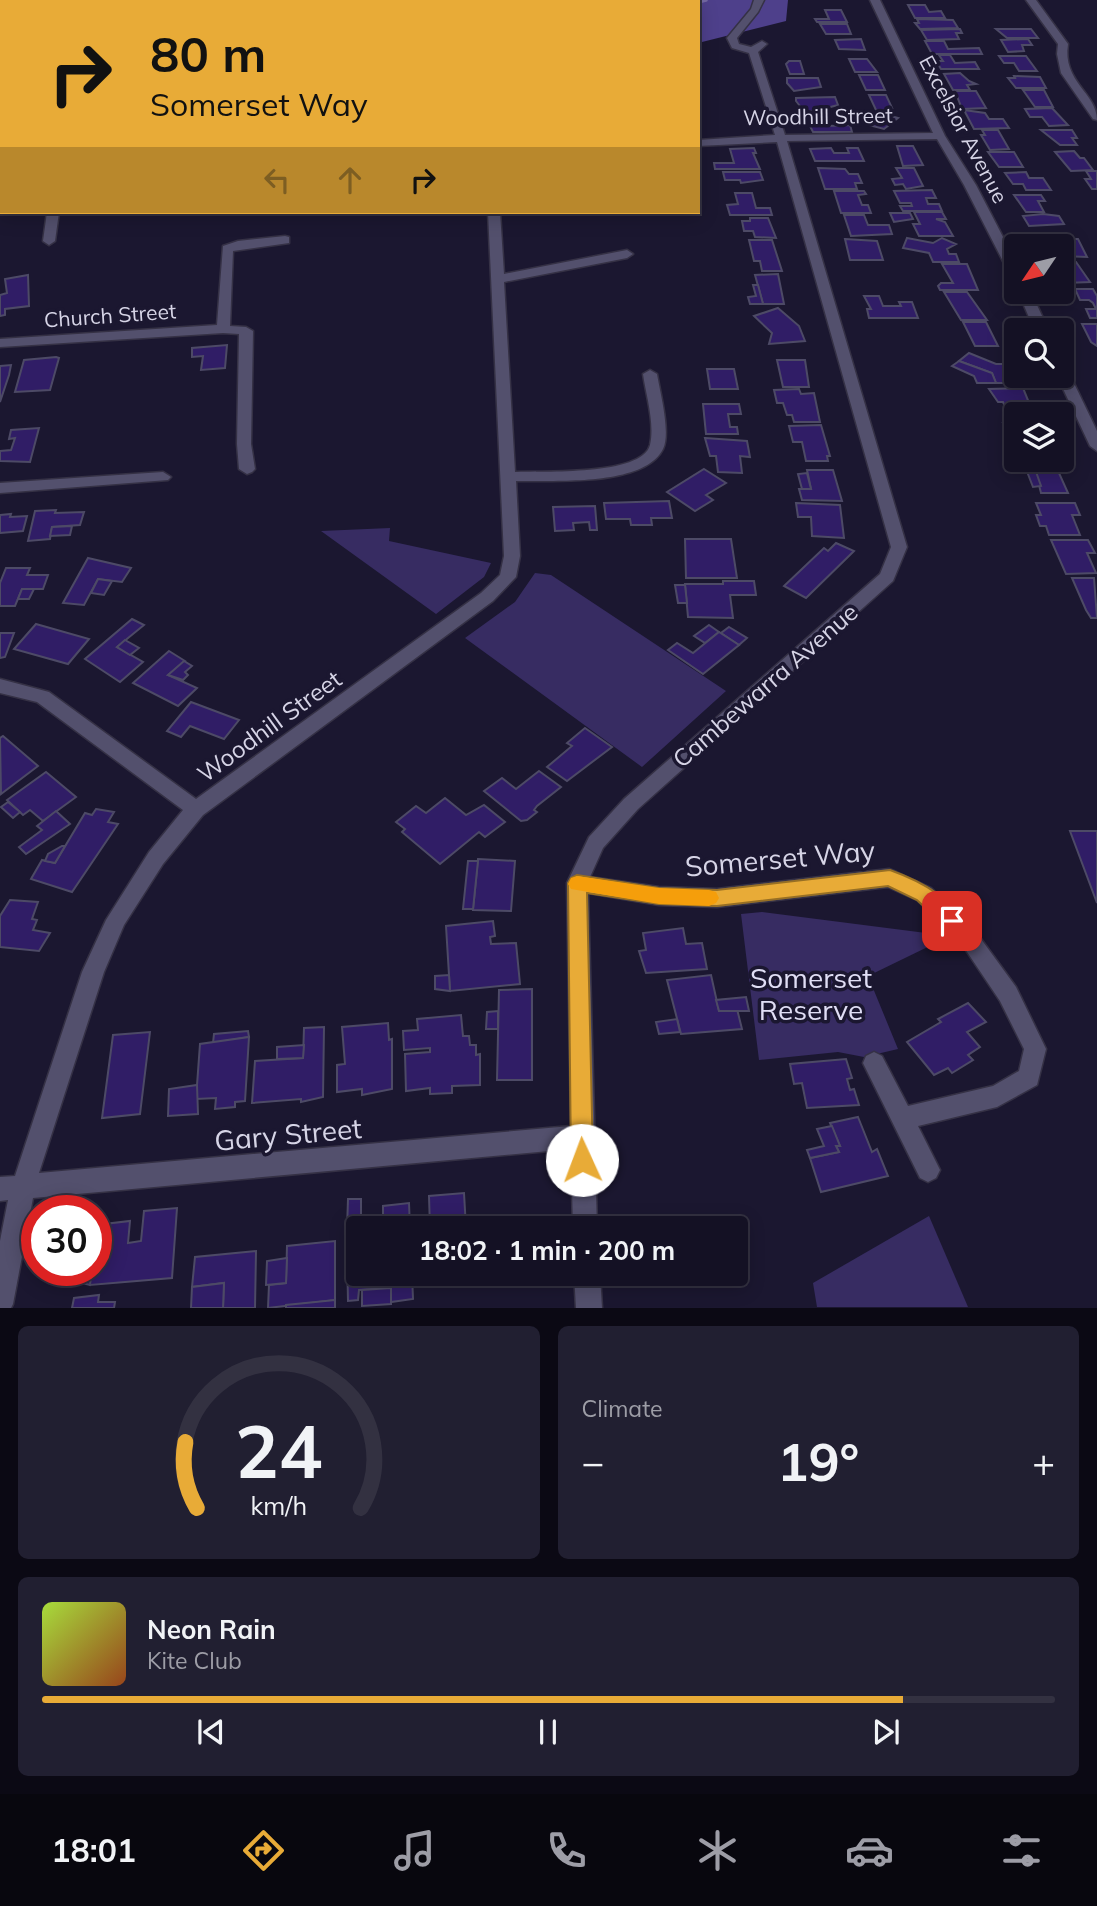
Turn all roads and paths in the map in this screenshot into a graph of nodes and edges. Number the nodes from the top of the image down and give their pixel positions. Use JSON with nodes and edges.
{"nodes":[{"id":1,"x":759,"y":0,"type":"edge"},
{"id":2,"x":875,"y":0,"type":"edge"},
{"id":3,"x":1031,"y":0,"type":"edge"},
{"id":4,"x":1096,"y":114,"type":"edge"},
{"id":5,"x":940,"y":136,"type":"junction"},
{"id":6,"x":781,"y":138,"type":"junction"},
{"id":7,"x":700,"y":143,"type":"edge"},
{"id":8,"x":53,"y":214,"type":"edge"},
{"id":9,"x":494,"y":214,"type":"edge"},
{"id":10,"x":285,"y":240,"type":"dead end"},
{"id":11,"x":49,"y":241,"type":"dead end"},
{"id":12,"x":1004,"y":252,"type":"edge"},
{"id":13,"x":627,"y":254,"type":"dead end"},
{"id":14,"x":498,"y":279,"type":"junction"},
{"id":15,"x":223,"y":329,"type":"junction"},
{"id":16,"x":0,"y":343,"type":"edge"},
{"id":17,"x":650,"y":374,"type":"dead end"},
{"id":18,"x":1069,"y":388,"type":"edge"},
{"id":19,"x":1097,"y":446,"type":"edge"},
{"id":20,"x":247,"y":469,"type":"dead end"},
{"id":21,"x":163,"y":477,"type":"dead end"},
{"id":22,"x":507,"y":478,"type":"junction"},
{"id":23,"x":0,"y":488,"type":"edge"},
{"id":24,"x":0,"y":686,"type":"edge"},
{"id":25,"x":196,"y":809,"type":"junction"},
{"id":26,"x":577,"y":883,"type":"junction"},
{"id":27,"x":874,"y":1063,"type":"dead end"},
{"id":28,"x":903,"y":1118,"type":"junction"},
{"id":29,"x":581,"y":1137,"type":"junction"},
{"id":30,"x":928,"y":1170,"type":"dead end"},
{"id":31,"x":12,"y":1188,"type":"edge"},
{"id":32,"x":584,"y":1216,"type":"edge"},
{"id":33,"x":588,"y":1286,"type":"edge"},
{"id":34,"x":0,"y":1304,"type":"edge"},
{"id":35,"x":589,"y":1307,"type":"edge"}],
"edges":[{"from":1,"to":6,"type":"street","name":"Cambewarra Avenue"},
{"from":2,"to":5,"type":"street","name":"Excelsior Avenue"},
{"from":3,"to":4,"type":"street"},
{"from":5,"to":6,"type":"street","name":"Woodhill Street"},
{"from":5,"to":12,"type":"street","name":"Excelsior Avenue"},
{"from":6,"to":7,"type":"street","name":"Woodhill Street"},
{"from":6,"to":26,"type":"street","name":"Cambewarra Avenue"},
{"from":8,"to":11,"type":"street"},
{"from":9,"to":14,"type":"street","name":"Woodhill Street"},
{"from":10,"to":15,"type":"street"},
{"from":13,"to":14,"type":"street"},
{"from":14,"to":22,"type":"street","name":"Woodhill Street"},
{"from":15,"to":16,"type":"street","name":"Church Street"},
{"from":15,"to":20,"type":"street"},
{"from":17,"to":22,"type":"street"},
{"from":18,"to":19,"type":"street"},
{"from":21,"to":23,"type":"street"},
{"from":22,"to":25,"type":"street","name":"Woodhill Street"},
{"from":24,"to":25,"type":"street"},
{"from":25,"to":31,"type":"street","name":"Woodhill Street"},
{"from":26,"to":28,"type":"street","name":"Somerset Way"},
{"from":26,"to":29,"type":"street","name":"Cambewarra Avenue"},
{"from":27,"to":28,"type":"street"},
{"from":28,"to":30,"type":"street"},
{"from":29,"to":31,"type":"street","name":"Gary Street"},
{"from":29,"to":32,"type":"street","name":"Cambewarra Avenue"},
{"from":31,"to":34,"type":"street","name":"Woodhill Street"},
{"from":33,"to":35,"type":"street"}]}
